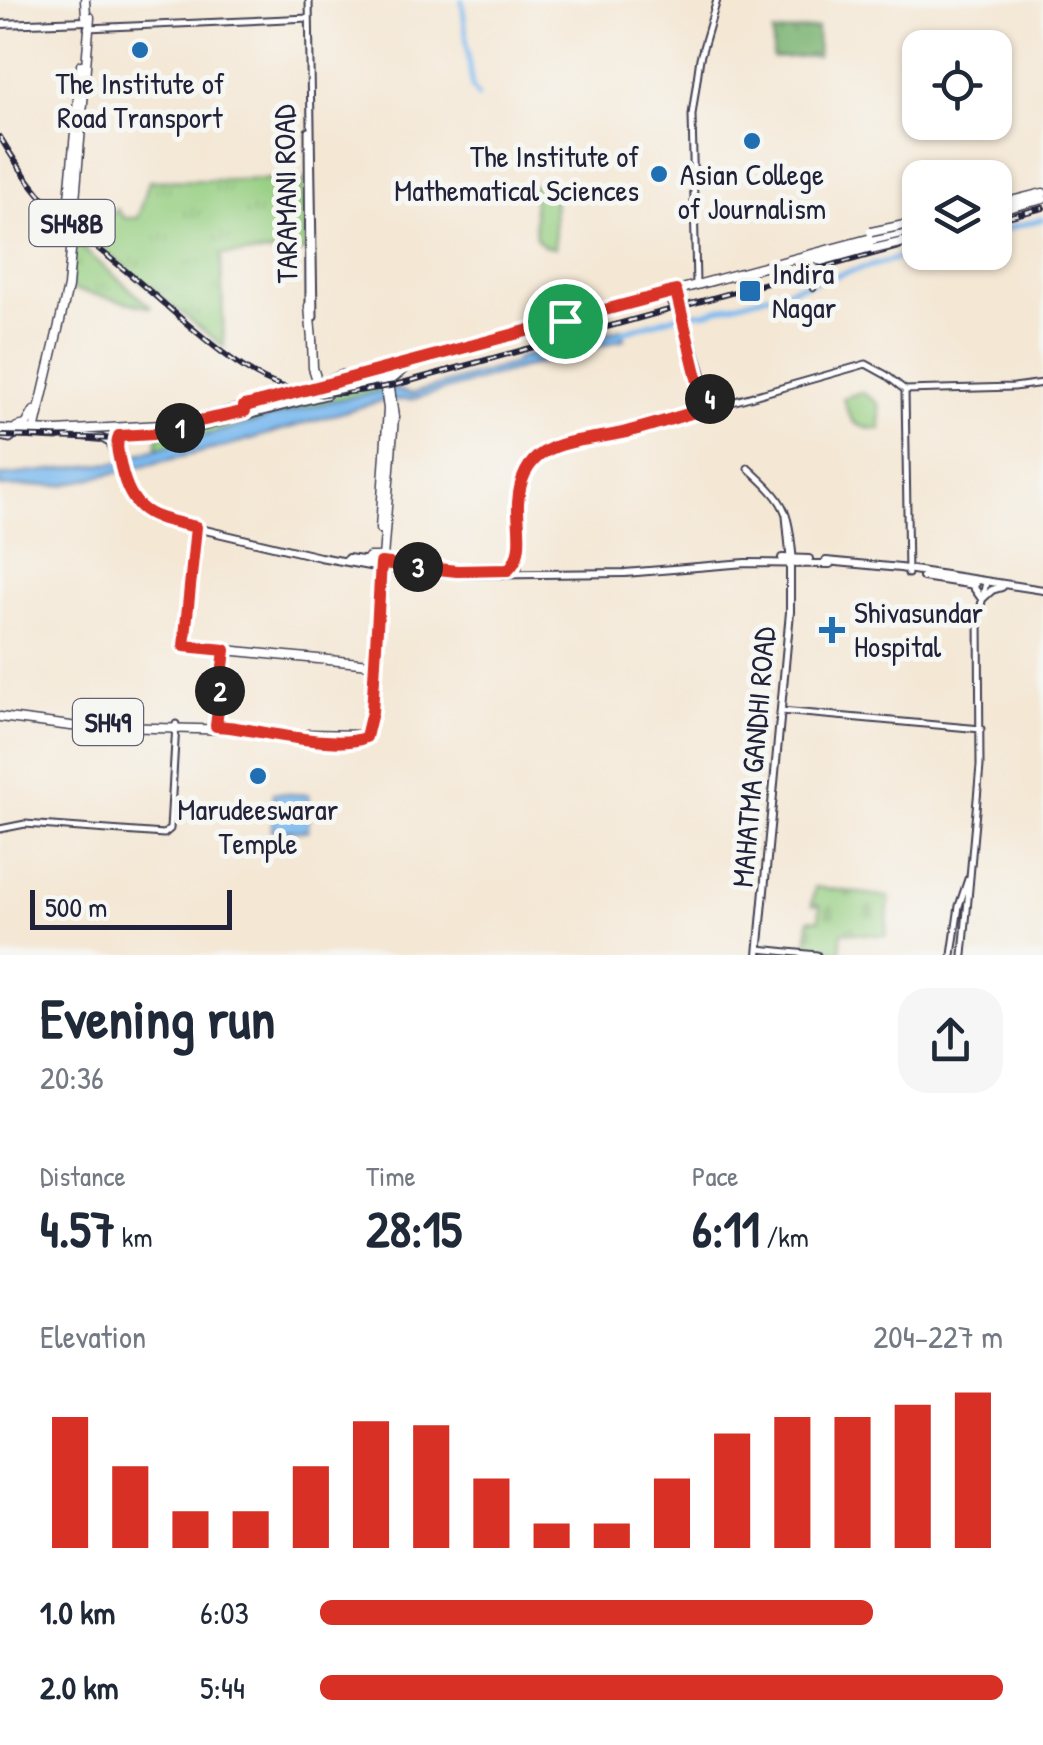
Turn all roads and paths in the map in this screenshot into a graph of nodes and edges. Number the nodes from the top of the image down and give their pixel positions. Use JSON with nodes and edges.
{"nodes":[{"id":1,"x":307,"y":0,"type":"edge"},
{"id":2,"x":717,"y":0,"type":"edge"},
{"id":3,"x":88,"y":1,"type":"edge"},
{"id":4,"x":308,"y":18,"type":"junction"},
{"id":5,"x":87,"y":21,"type":"junction"},
{"id":6,"x":0,"y":22,"type":"edge"},
{"id":7,"x":1043,"y":196,"type":"edge"},
{"id":8,"x":1012,"y":204,"type":"edge"},
{"id":9,"x":902,"y":233,"type":"edge"},
{"id":10,"x":810,"y":256,"type":"junction"},
{"id":11,"x":696,"y":286,"type":"junction"},
{"id":12,"x":674,"y":294,"type":"junction"},
{"id":13,"x":309,"y":306,"type":"junction"},
{"id":14,"x":679,"y":310,"type":"joint"},
{"id":15,"x":688,"y":333,"type":"junction"},
{"id":16,"x":322,"y":378,"type":"junction"},
{"id":17,"x":386,"y":379,"type":"junction"},
{"id":18,"x":357,"y":382,"type":"junction"},
{"id":19,"x":331,"y":383,"type":"junction"},
{"id":20,"x":1043,"y":383,"type":"edge"},
{"id":21,"x":315,"y":385,"type":"junction"},
{"id":22,"x":905,"y":390,"type":"junction"},
{"id":23,"x":710,"y":398,"type":"junction"},
{"id":24,"x":712,"y":407,"type":"junction"},
{"id":25,"x":253,"y":408,"type":"junction"},
{"id":26,"x":36,"y":413,"type":"junction"},
{"id":27,"x":56,"y":431,"type":"junction"},
{"id":28,"x":5,"y":432,"type":"edge"},
{"id":29,"x":30,"y":433,"type":"junction"},
{"id":30,"x":155,"y":433,"type":"junction"},
{"id":31,"x":72,"y":435,"type":"junction"},
{"id":32,"x":119,"y":436,"type":"junction"},
{"id":33,"x":95,"y":437,"type":"junction"},
{"id":34,"x":115,"y":448,"type":"junction"},
{"id":35,"x":748,"y":468,"type":"dead end"},
{"id":36,"x":196,"y":527,"type":"junction"},
{"id":37,"x":518,"y":557,"type":"junction"},
{"id":38,"x":790,"y":558,"type":"junction"},
{"id":39,"x":377,"y":562,"type":"junction"},
{"id":40,"x":830,"y":564,"type":"dead end"},
{"id":41,"x":508,"y":570,"type":"junction"},
{"id":42,"x":518,"y":571,"type":"junction"},
{"id":43,"x":906,"y":572,"type":"junction"},
{"id":44,"x":972,"y":584,"type":"junction"},
{"id":45,"x":986,"y":584,"type":"junction"},
{"id":46,"x":1043,"y":592,"type":"edge"},
{"id":47,"x":982,"y":599,"type":"junction"},
{"id":48,"x":225,"y":650,"type":"junction"},
{"id":49,"x":370,"y":664,"type":"junction"},
{"id":50,"x":781,"y":711,"type":"junction"},
{"id":51,"x":0,"y":715,"type":"edge"},
{"id":52,"x":176,"y":726,"type":"junction"},
{"id":53,"x":216,"y":726,"type":"junction"},
{"id":54,"x":231,"y":728,"type":"junction"},
{"id":55,"x":981,"y":729,"type":"junction"},
{"id":56,"x":361,"y":736,"type":"junction"},
{"id":57,"x":0,"y":828,"type":"edge"},
{"id":58,"x":970,"y":876,"type":"junction"},
{"id":59,"x":758,"y":952,"type":"edge"},
{"id":60,"x":817,"y":955,"type":"edge"},
{"id":61,"x":952,"y":955,"type":"edge"},
{"id":62,"x":963,"y":955,"type":"edge"}],
"edges":[{"from":1,"to":4,"type":"street","name":"TARAMANI ROAD"},
{"from":2,"to":11,"type":"street"},
{"from":3,"to":5,"type":"main road"},
{"from":4,"to":5,"type":"street"},
{"from":4,"to":13,"type":"street","name":"TARAMANI ROAD"},
{"from":4,"to":16,"type":"street","name":"TARAMANI ROAD"},
{"from":5,"to":6,"type":"main road"},
{"from":5,"to":26,"type":"main road","number":"SH48B"},
{"from":7,"to":8,"type":"main road"},
{"from":9,"to":10,"type":"main road"},
{"from":10,"to":10,"type":"main road","bridge":true},
{"from":10,"to":11,"type":"main road"},
{"from":10,"to":12,"type":"main road"},
{"from":11,"to":12,"type":"main road"},
{"from":12,"to":14,"type":"main road"},
{"from":12,"to":17,"type":"main road"},
{"from":12,"to":17,"type":"main road"},
{"from":13,"to":21,"type":"street","name":"TARAMANI ROAD"},
{"from":13,"to":21,"type":"main road","bridge":true},
{"from":14,"to":15,"type":"street"},
{"from":15,"to":23,"type":"street"},
{"from":15,"to":23,"type":"street"},
{"from":16,"to":19,"type":"street"},
{"from":16,"to":21,"type":"street"},
{"from":17,"to":18,"type":"main road"},
{"from":17,"to":19,"type":"main road"},
{"from":17,"to":21,"type":"main road","bridge":true},
{"from":17,"to":25,"type":"main road"},
{"from":17,"to":39,"type":"main road"},
{"from":18,"to":21,"type":"main road","bridge":true},
{"from":18,"to":25,"type":"main road"},
{"from":19,"to":21,"type":"main road"},
{"from":20,"to":22,"type":"street"},
{"from":21,"to":25,"type":"main road"},
{"from":22,"to":24,"type":"street"},
{"from":22,"to":43,"type":"street"},
{"from":23,"to":24,"type":"street"},
{"from":24,"to":37,"type":"street"},
{"from":25,"to":27,"type":"main road"},
{"from":25,"to":30,"type":"main road"},
{"from":25,"to":30,"type":"main road"},
{"from":26,"to":27,"type":"main road"},
{"from":26,"to":28,"type":"main road"},
{"from":26,"to":29,"type":"main road","number":"SH48B"},
{"from":27,"to":29,"type":"main road"},
{"from":28,"to":29,"type":"main road"},
{"from":29,"to":31,"type":"main road"},
{"from":30,"to":31,"type":"main road"},
{"from":30,"to":32,"type":"main road"},
{"from":31,"to":33,"type":"main road"},
{"from":32,"to":33,"type":"main road"},
{"from":32,"to":34,"type":"main road"},
{"from":33,"to":34,"type":"main road"},
{"from":34,"to":36,"type":"main road"},
{"from":35,"to":38,"type":"street"},
{"from":36,"to":39,"type":"main road"},
{"from":36,"to":48,"type":"main road"},
{"from":37,"to":41,"type":"street"},
{"from":37,"to":42,"type":"street"},
{"from":38,"to":40,"type":"main road"},
{"from":38,"to":42,"type":"main road"},
{"from":38,"to":43,"type":"main road"},
{"from":38,"to":50,"type":"main road","name":"MAHATMA GANDHI ROAD"},
{"from":39,"to":41,"type":"main road"},
{"from":39,"to":42,"type":"main road"},
{"from":39,"to":49,"type":"main road"},
{"from":39,"to":56,"type":"main road"},
{"from":41,"to":42,"type":"main road"},
{"from":43,"to":44,"type":"main road"},
{"from":43,"to":45,"type":"main road"},
{"from":44,"to":45,"type":"main road"},
{"from":44,"to":47,"type":"main road"},
{"from":45,"to":46,"type":"main road"},
{"from":45,"to":47,"type":"street"},
{"from":46,"to":47,"type":"main road"},
{"from":47,"to":55,"type":"street"},
{"from":48,"to":49,"type":"main road"},
{"from":48,"to":53,"type":"main road"},
{"from":49,"to":56,"type":"main road"},
{"from":50,"to":55,"type":"street"},
{"from":50,"to":59,"type":"main road","name":"MAHATMA GANDHI ROAD"},
{"from":51,"to":52,"type":"main road","number":"SH49"},
{"from":52,"to":53,"type":"main road","number":"SH49"},
{"from":52,"to":54,"type":"main road","number":"SH49"},
{"from":52,"to":57,"type":"street"},
{"from":53,"to":54,"type":"main road","number":"SH49"},
{"from":54,"to":56,"type":"main road","number":"SH49"},
{"from":55,"to":58,"type":"street"},
{"from":58,"to":61,"type":"street"},
{"from":58,"to":62,"type":"street"},
{"from":59,"to":60,"type":"street"}]}
